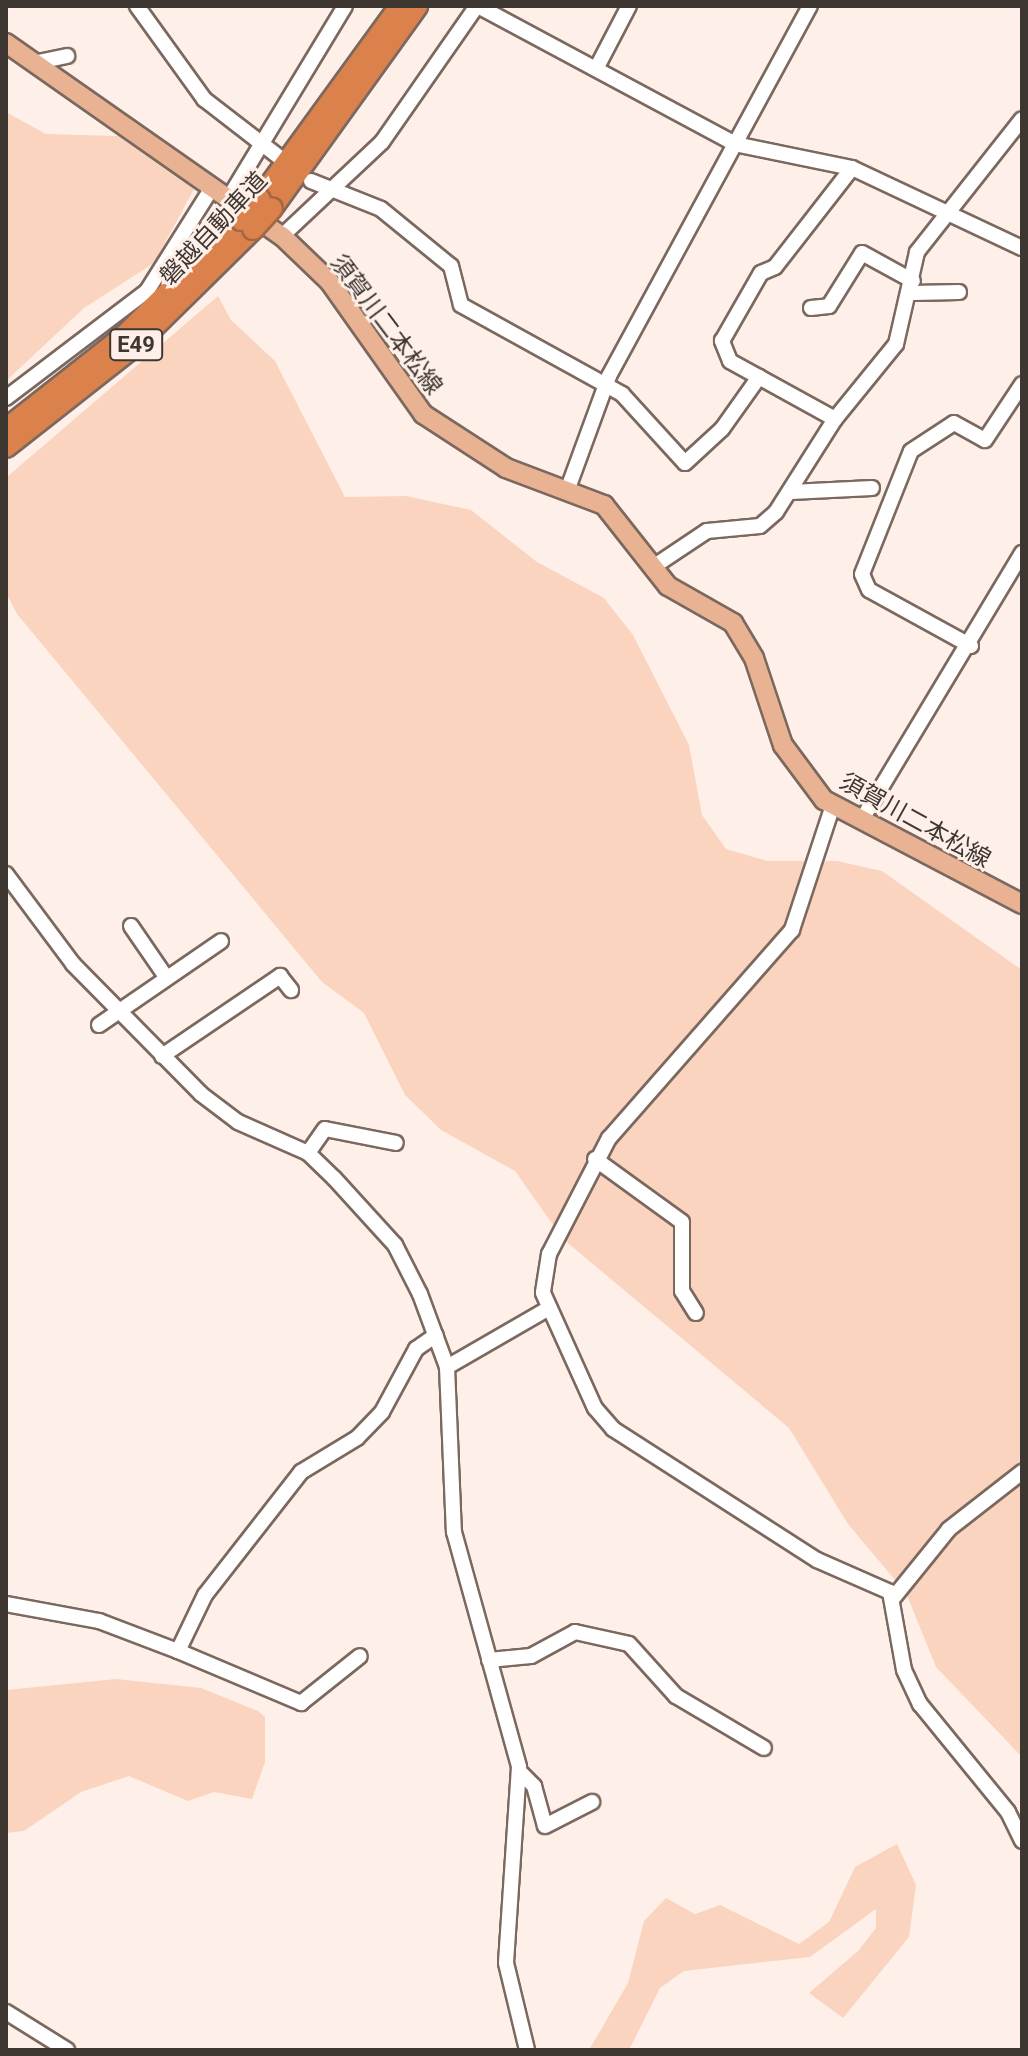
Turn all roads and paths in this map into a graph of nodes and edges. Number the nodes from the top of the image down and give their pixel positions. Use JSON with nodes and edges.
{"nodes":[{"id":1,"x":137,"y":6,"type":"edge"},
{"id":2,"x":345,"y":6,"type":"edge"},
{"id":3,"x":400,"y":6,"type":"edge"},
{"id":4,"x":417,"y":6,"type":"edge"},
{"id":5,"x":478,"y":6,"type":"edge"},
{"id":6,"x":629,"y":6,"type":"edge"},
{"id":7,"x":810,"y":6,"type":"edge"},
{"id":8,"x":6,"y":43,"type":"edge"},
{"id":9,"x":67,"y":56,"type":"dead end"},
{"id":10,"x":34,"y":63,"type":"junction"},
{"id":11,"x":596,"y":69,"type":"junction"},
{"id":12,"x":1022,"y":119,"type":"edge"},
{"id":13,"x":263,"y":139,"type":"junction"},
{"id":14,"x":735,"y":144,"type":"junction"},
{"id":15,"x":279,"y":157,"type":"dead end"},
{"id":16,"x":852,"y":168,"type":"junction"},
{"id":17,"x":311,"y":181,"type":"dead end"},
{"id":18,"x":213,"y":186,"type":"junction"},
{"id":19,"x":330,"y":192,"type":"junction"},
{"id":20,"x":230,"y":196,"type":"junction"},
{"id":21,"x":266,"y":203,"type":"junction"},
{"id":22,"x":953,"y":213,"type":"junction"},
{"id":23,"x":247,"y":224,"type":"junction"},
{"id":24,"x":282,"y":236,"type":"junction"},
{"id":25,"x":1022,"y":248,"type":"edge"},
{"id":26,"x":913,"y":287,"type":"junction"},
{"id":27,"x":959,"y":292,"type":"dead end"},
{"id":28,"x":811,"y":308,"type":"dead end"},
{"id":29,"x":759,"y":377,"type":"junction"},
{"id":30,"x":1022,"y":384,"type":"edge"},
{"id":31,"x":608,"y":386,"type":"junction"},
{"id":32,"x":6,"y":398,"type":"edge"},
{"id":33,"x":835,"y":419,"type":"junction"},
{"id":34,"x":6,"y":429,"type":"edge"},
{"id":35,"x":6,"y":447,"type":"edge"},
{"id":36,"x":872,"y":488,"type":"dead end"},
{"id":37,"x":567,"y":491,"type":"junction"},
{"id":38,"x":791,"y":492,"type":"junction"},
{"id":39,"x":1022,"y":553,"type":"edge"},
{"id":40,"x":653,"y":567,"type":"junction"},
{"id":41,"x":971,"y":646,"type":"junction"},
{"id":42,"x":833,"y":805,"type":"junction"},
{"id":43,"x":864,"y":816,"type":"junction"},
{"id":44,"x":9,"y":884,"type":"edge"},
{"id":45,"x":1022,"y":904,"type":"edge"},
{"id":46,"x":131,"y":926,"type":"dead end"},
{"id":47,"x":221,"y":941,"type":"dead end"},
{"id":48,"x":166,"y":977,"type":"junction"},
{"id":49,"x":291,"y":990,"type":"dead end"},
{"id":50,"x":117,"y":1011,"type":"junction"},
{"id":51,"x":99,"y":1025,"type":"dead end"},
{"id":52,"x":162,"y":1056,"type":"junction"},
{"id":53,"x":396,"y":1143,"type":"dead end"},
{"id":54,"x":308,"y":1153,"type":"junction"},
{"id":55,"x":595,"y":1159,"type":"junction"},
{"id":56,"x":549,"y":1308,"type":"junction"},
{"id":57,"x":696,"y":1313,"type":"dead end"},
{"id":58,"x":436,"y":1335,"type":"junction"},
{"id":59,"x":447,"y":1367,"type":"junction"},
{"id":60,"x":1022,"y":1472,"type":"edge"},
{"id":61,"x":894,"y":1597,"type":"junction"},
{"id":62,"x":6,"y":1604,"type":"edge"},
{"id":63,"x":178,"y":1651,"type":"junction"},
{"id":64,"x":360,"y":1656,"type":"dead end"},
{"id":65,"x":489,"y":1660,"type":"junction"},
{"id":66,"x":764,"y":1748,"type":"dead end"},
{"id":67,"x":520,"y":1772,"type":"junction"},
{"id":68,"x":592,"y":1802,"type":"dead end"},
{"id":69,"x":1022,"y":1841,"type":"edge"},
{"id":70,"x":6,"y":2012,"type":"edge"},
{"id":71,"x":67,"y":2050,"type":"edge"},
{"id":72,"x":527,"y":2050,"type":"edge"}],
"edges":[{"from":1,"to":13,"type":"street"},
{"from":2,"to":13,"type":"street"},
{"from":3,"to":21,"type":"highway","name":"磐越自動車道","number":"E49"},
{"from":4,"to":21,"type":"highway","name":"磐越自動車道","number":"E49"},
{"from":5,"to":11,"type":"street"},
{"from":5,"to":19,"type":"street"},
{"from":6,"to":11,"type":"street"},
{"from":7,"to":14,"type":"street"},
{"from":8,"to":10,"type":"main road","name":"須賀川二本松線"},
{"from":9,"to":10,"type":"street"},
{"from":10,"to":18,"type":"main road","name":"須賀川二本松線"},
{"from":11,"to":14,"type":"street"},
{"from":12,"to":22,"type":"street"},
{"from":13,"to":15,"type":"street"},
{"from":13,"to":20,"type":"street"},
{"from":14,"to":16,"type":"street"},
{"from":14,"to":31,"type":"street"},
{"from":16,"to":22,"type":"street"},
{"from":16,"to":29,"type":"street"},
{"from":17,"to":19,"type":"street"},
{"from":18,"to":20,"type":"main road","name":"須賀川二本松線"},
{"from":18,"to":32,"type":"street"},
{"from":19,"to":24,"type":"street"},
{"from":19,"to":31,"type":"street"},
{"from":20,"to":24,"type":"main road","name":"須賀川二本松線"},
{"from":21,"to":23,"type":"highway","name":"磐越自動車道","number":"E49","bridge":true},
{"from":22,"to":25,"type":"street"},
{"from":22,"to":26,"type":"street"},
{"from":23,"to":34,"type":"highway","name":"磐越自動車道","number":"E49"},
{"from":23,"to":35,"type":"highway","name":"磐越自動車道","number":"E49"},
{"from":24,"to":37,"type":"main road","name":"須賀川二本松線"},
{"from":26,"to":27,"type":"street"},
{"from":26,"to":28,"type":"street"},
{"from":26,"to":33,"type":"street"},
{"from":29,"to":31,"type":"street"},
{"from":29,"to":33,"type":"street"},
{"from":30,"to":41,"type":"street"},
{"from":31,"to":37,"type":"street"},
{"from":33,"to":38,"type":"street"},
{"from":36,"to":38,"type":"street"},
{"from":37,"to":40,"type":"main road","name":"須賀川二本松線"},
{"from":38,"to":40,"type":"street"},
{"from":39,"to":41,"type":"street"},
{"from":40,"to":42,"type":"main road","name":"須賀川二本松線"},
{"from":41,"to":43,"type":"street"},
{"from":42,"to":43,"type":"main road","name":"須賀川二本松線"},
{"from":42,"to":55,"type":"street"},
{"from":43,"to":45,"type":"main road","name":"須賀川二本松線"},
{"from":44,"to":50,"type":"street"},
{"from":46,"to":48,"type":"street"},
{"from":47,"to":48,"type":"street"},
{"from":48,"to":50,"type":"street"},
{"from":49,"to":52,"type":"street"},
{"from":50,"to":51,"type":"street"},
{"from":50,"to":52,"type":"street"},
{"from":52,"to":54,"type":"street"},
{"from":53,"to":54,"type":"street"},
{"from":54,"to":58,"type":"street"},
{"from":55,"to":56,"type":"street"},
{"from":55,"to":57,"type":"street"},
{"from":56,"to":59,"type":"street"},
{"from":56,"to":61,"type":"street"},
{"from":58,"to":59,"type":"street"},
{"from":58,"to":63,"type":"street"},
{"from":59,"to":65,"type":"street"},
{"from":60,"to":61,"type":"street"},
{"from":61,"to":69,"type":"street"},
{"from":62,"to":63,"type":"street"},
{"from":63,"to":64,"type":"street"},
{"from":65,"to":66,"type":"street"},
{"from":65,"to":67,"type":"street"},
{"from":67,"to":68,"type":"street"},
{"from":67,"to":72,"type":"street"},
{"from":70,"to":71,"type":"street"}]}
